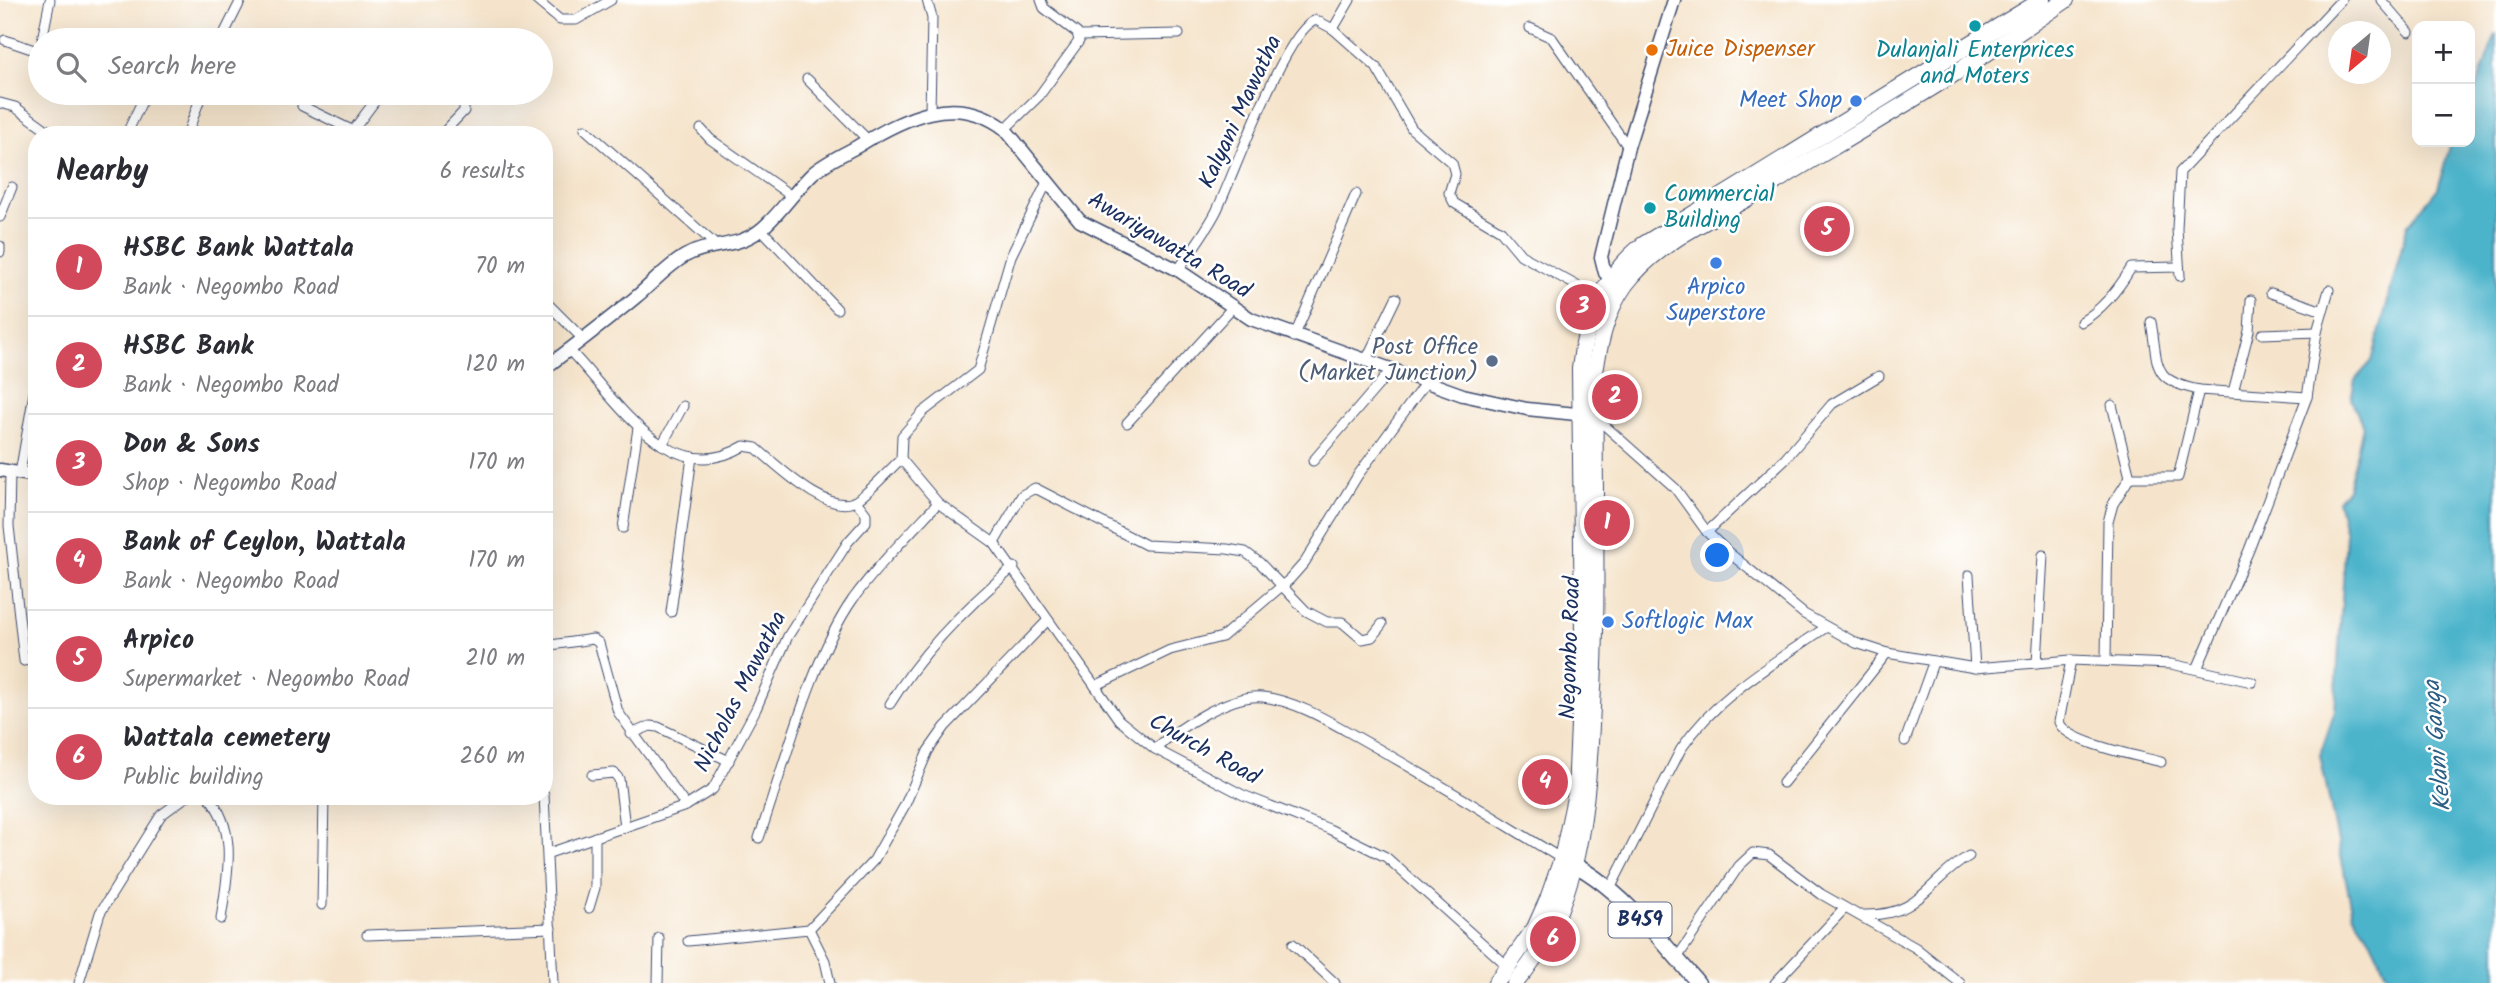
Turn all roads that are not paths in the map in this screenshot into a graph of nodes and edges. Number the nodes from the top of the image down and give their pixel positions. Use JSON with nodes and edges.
{"nodes":[{"id":1,"x":50,"y":0,"type":"edge"},
{"id":2,"x":241,"y":0,"type":"edge"},
{"id":3,"x":537,"y":0,"type":"edge"},
{"id":4,"x":611,"y":0,"type":"edge"},
{"id":5,"x":927,"y":0,"type":"edge"},
{"id":6,"x":1041,"y":0,"type":"edge"},
{"id":7,"x":1350,"y":0,"type":"edge"},
{"id":8,"x":1674,"y":0,"type":"edge"},
{"id":9,"x":2341,"y":0,"type":"edge"},
{"id":10,"x":2381,"y":0,"type":"edge"},
{"id":11,"x":2053,"y":2,"type":"edge"},
{"id":12,"x":44,"y":28,"type":"edge"},
{"id":13,"x":227,"y":28,"type":"edge"},
{"id":14,"x":1530,"y":28,"type":"dead end"},
{"id":15,"x":1333,"y":29,"type":"junction"},
{"id":16,"x":2409,"y":32,"type":"dead end"},
{"id":17,"x":1179,"y":34,"type":"dead end"},
{"id":18,"x":1079,"y":36,"type":"junction"},
{"id":19,"x":5,"y":40,"type":"dead end"},
{"id":20,"x":28,"y":47,"type":"edge"},
{"id":21,"x":807,"y":79,"type":"dead end"},
{"id":22,"x":0,"y":103,"type":"edge"},
{"id":23,"x":140,"y":105,"type":"edge"},
{"id":24,"x":198,"y":105,"type":"edge"},
{"id":25,"x":374,"y":105,"type":"edge"},
{"id":26,"x":464,"y":105,"type":"edge"},
{"id":27,"x":302,"y":106,"type":"dead end"},
{"id":28,"x":930,"y":111,"type":"junction"},
{"id":29,"x":41,"y":126,"type":"edge"},
{"id":30,"x":130,"y":126,"type":"edge"},
{"id":31,"x":190,"y":126,"type":"edge"},
{"id":32,"x":345,"y":126,"type":"edge"},
{"id":33,"x":362,"y":126,"type":"edge"},
{"id":34,"x":450,"y":126,"type":"edge"},
{"id":35,"x":585,"y":129,"type":"dead end"},
{"id":36,"x":701,"y":129,"type":"dead end"},
{"id":37,"x":1005,"y":129,"type":"junction"},
{"id":38,"x":868,"y":140,"type":"junction"},
{"id":39,"x":1628,"y":147,"type":"junction"},
{"id":40,"x":1046,"y":184,"type":"junction"},
{"id":41,"x":12,"y":187,"type":"dead end"},
{"id":42,"x":1356,"y":194,"type":"dead end"},
{"id":43,"x":790,"y":195,"type":"junction"},
{"id":44,"x":0,"y":218,"type":"edge"},
{"id":45,"x":762,"y":230,"type":"junction"},
{"id":46,"x":0,"y":246,"type":"edge"},
{"id":47,"x":717,"y":246,"type":"junction"},
{"id":48,"x":0,"y":252,"type":"edge"},
{"id":49,"x":1178,"y":270,"type":"junction"},
{"id":50,"x":1616,"y":283,"type":"junction"},
{"id":51,"x":2329,"y":290,"type":"dead end"},
{"id":52,"x":2271,"y":293,"type":"dead end"},
{"id":53,"x":1396,"y":298,"type":"dead end"},
{"id":54,"x":1599,"y":298,"type":"junction"},
{"id":55,"x":2251,"y":300,"type":"dead end"},
{"id":56,"x":1232,"y":308,"type":"junction"},
{"id":57,"x":553,"y":309,"type":"edge"},
{"id":58,"x":837,"y":309,"type":"dead end"},
{"id":59,"x":2323,"y":311,"type":"junction"},
{"id":60,"x":2081,"y":322,"type":"dead end"},
{"id":61,"x":2151,"y":322,"type":"dead end"},
{"id":62,"x":2317,"y":332,"type":"junction"},
{"id":63,"x":2262,"y":334,"type":"dead end"},
{"id":64,"x":1294,"y":337,"type":"junction"},
{"id":65,"x":583,"y":339,"type":"junction"},
{"id":66,"x":569,"y":350,"type":"junction"},
{"id":67,"x":1367,"y":358,"type":"junction"},
{"id":68,"x":553,"y":362,"type":"edge"},
{"id":69,"x":1393,"y":368,"type":"junction"},
{"id":70,"x":1879,"y":376,"type":"dead end"},
{"id":71,"x":1426,"y":382,"type":"junction"},
{"id":72,"x":2199,"y":390,"type":"junction"},
{"id":73,"x":2232,"y":392,"type":"junction"},
{"id":74,"x":2307,"y":397,"type":"junction"},
{"id":75,"x":2112,"y":405,"type":"dead end"},
{"id":76,"x":682,"y":406,"type":"dead end"},
{"id":77,"x":28,"y":408,"type":"edge"},
{"id":78,"x":1586,"y":415,"type":"junction"},
{"id":79,"x":1127,"y":423,"type":"dead end"},
{"id":80,"x":638,"y":428,"type":"junction"},
{"id":81,"x":663,"y":445,"type":"junction"},
{"id":82,"x":692,"y":457,"type":"junction"},
{"id":83,"x":901,"y":459,"type":"junction"},
{"id":84,"x":1313,"y":460,"type":"dead end"},
{"id":85,"x":10,"y":472,"type":"edge"},
{"id":86,"x":28,"y":475,"type":"edge"},
{"id":87,"x":2130,"y":477,"type":"junction"},
{"id":88,"x":856,"y":501,"type":"junction"},
{"id":89,"x":938,"y":503,"type":"junction"},
{"id":90,"x":623,"y":528,"type":"dead end"},
{"id":91,"x":1707,"y":532,"type":"junction"},
{"id":92,"x":995,"y":543,"type":"junction"},
{"id":93,"x":2043,"y":555,"type":"dead end"},
{"id":94,"x":1014,"y":567,"type":"junction"},
{"id":95,"x":1969,"y":575,"type":"dead end"},
{"id":96,"x":1281,"y":586,"type":"junction"},
{"id":97,"x":671,"y":612,"type":"dead end"},
{"id":98,"x":1047,"y":621,"type":"junction"},
{"id":99,"x":1382,"y":624,"type":"dead end"},
{"id":100,"x":1825,"y":628,"type":"junction"},
{"id":101,"x":553,"y":645,"type":"edge"},
{"id":102,"x":1887,"y":653,"type":"junction"},
{"id":103,"x":2071,"y":660,"type":"junction"},
{"id":104,"x":2106,"y":660,"type":"junction"},
{"id":105,"x":24,"y":661,"type":"dead end"},
{"id":106,"x":1933,"y":663,"type":"junction"},
{"id":107,"x":2037,"y":663,"type":"junction"},
{"id":108,"x":1975,"y":667,"type":"junction"},
{"id":109,"x":2197,"y":669,"type":"junction"},
{"id":110,"x":2252,"y":682,"type":"dead end"},
{"id":111,"x":1095,"y":686,"type":"junction"},
{"id":112,"x":890,"y":705,"type":"dead end"},
{"id":113,"x":631,"y":734,"type":"junction"},
{"id":114,"x":1905,"y":741,"type":"dead end"},
{"id":115,"x":1155,"y":749,"type":"junction"},
{"id":116,"x":729,"y":761,"type":"junction"},
{"id":117,"x":2161,"y":762,"type":"dead end"},
{"id":118,"x":592,"y":775,"type":"dead end"},
{"id":119,"x":1783,"y":783,"type":"dead end"},
{"id":120,"x":176,"y":805,"type":"edge"},
{"id":121,"x":215,"y":805,"type":"edge"},
{"id":122,"x":324,"y":805,"type":"edge"},
{"id":123,"x":545,"y":805,"type":"edge"},
{"id":124,"x":686,"y":806,"type":"junction"},
{"id":125,"x":625,"y":827,"type":"junction"},
{"id":126,"x":594,"y":837,"type":"junction"},
{"id":127,"x":759,"y":838,"type":"dead end"},
{"id":128,"x":549,"y":853,"type":"junction"},
{"id":129,"x":1969,"y":856,"type":"dead end"},
{"id":130,"x":1569,"y":862,"type":"junction"},
{"id":131,"x":1610,"y":889,"type":"junction"},
{"id":132,"x":322,"y":905,"type":"dead end"},
{"id":133,"x":589,"y":908,"type":"dead end"},
{"id":134,"x":1844,"y":909,"type":"junction"},
{"id":135,"x":1857,"y":915,"type":"junction"},
{"id":136,"x":221,"y":919,"type":"dead end"},
{"id":137,"x":551,"y":928,"type":"junction"},
{"id":138,"x":809,"y":929,"type":"junction"},
{"id":139,"x":367,"y":935,"type":"dead end"},
{"id":140,"x":659,"y":938,"type":"dead end"},
{"id":141,"x":688,"y":941,"type":"dead end"},
{"id":142,"x":1293,"y":944,"type":"dead end"},
{"id":143,"x":1677,"y":958,"type":"junction"},
{"id":144,"x":1515,"y":976,"type":"edge"},
{"id":145,"x":79,"y":983,"type":"edge"},
{"id":146,"x":553,"y":983,"type":"edge"},
{"id":147,"x":658,"y":983,"type":"edge"},
{"id":148,"x":830,"y":983,"type":"edge"},
{"id":149,"x":1335,"y":983,"type":"edge"},
{"id":150,"x":1496,"y":983,"type":"edge"},
{"id":151,"x":1698,"y":983,"type":"edge"},
{"id":152,"x":1775,"y":983,"type":"edge"},
{"id":153,"x":1960,"y":983,"type":"edge"}],
"edges":[{"from":1,"to":12,"type":"street"},
{"from":2,"to":13,"type":"street"},
{"from":3,"to":4,"type":"street"},
{"from":5,"to":28,"type":"street"},
{"from":6,"to":18,"type":"street"},
{"from":7,"to":15,"type":"street"},
{"from":8,"to":39,"type":"street"},
{"from":9,"to":60,"type":"street"},
{"from":10,"to":16,"type":"street"},
{"from":11,"to":50,"type":"highway","name":"Negombo Road"},
{"from":14,"to":39,"type":"street"},
{"from":15,"to":49,"type":"street","name":"Kalyani Mawatha"},
{"from":15,"to":54,"type":"street"},
{"from":17,"to":18,"type":"street"},
{"from":18,"to":37,"type":"street"},
{"from":19,"to":20,"type":"street"},
{"from":21,"to":38,"type":"street"},
{"from":22,"to":29,"type":"street"},
{"from":23,"to":30,"type":"street"},
{"from":24,"to":31,"type":"street"},
{"from":25,"to":33,"type":"street"},
{"from":26,"to":34,"type":"street"},
{"from":27,"to":32,"type":"street"},
{"from":28,"to":37,"type":"street","name":"Awariyawatta Road"},
{"from":28,"to":38,"type":"street","name":"Awariyawatta Road"},
{"from":35,"to":47,"type":"street"},
{"from":36,"to":43,"type":"street"},
{"from":37,"to":40,"type":"street","name":"Awariyawatta Road"},
{"from":38,"to":43,"type":"street","name":"Awariyawatta Road"},
{"from":39,"to":50,"type":"street"},
{"from":40,"to":49,"type":"street","name":"Awariyawatta Road"},
{"from":40,"to":83,"type":"street"},
{"from":41,"to":44,"type":"street"},
{"from":42,"to":64,"type":"street"},
{"from":43,"to":45,"type":"street","name":"Awariyawatta Road"},
{"from":45,"to":47,"type":"street","name":"Awariyawatta Road"},
{"from":45,"to":58,"type":"street"},
{"from":46,"to":48,"type":"street"},
{"from":47,"to":65,"type":"street","name":"Awariyawatta Road"},
{"from":49,"to":56,"type":"street","name":"Awariyawatta Road"},
{"from":50,"to":54,"type":"highway","name":"Negombo Road"},
{"from":50,"to":78,"type":"highway","name":"Negombo Road"},
{"from":51,"to":59,"type":"street"},
{"from":52,"to":59,"type":"street"},
{"from":53,"to":67,"type":"street"},
{"from":54,"to":78,"type":"highway","name":"Negombo Road"},
{"from":55,"to":73,"type":"street"},
{"from":56,"to":64,"type":"street","name":"Awariyawatta Road"},
{"from":56,"to":79,"type":"street"},
{"from":57,"to":65,"type":"street"},
{"from":59,"to":62,"type":"street"},
{"from":61,"to":72,"type":"street"},
{"from":62,"to":63,"type":"street"},
{"from":62,"to":74,"type":"street"},
{"from":64,"to":67,"type":"street","name":"Awariyawatta Road"},
{"from":65,"to":66,"type":"street","name":"Awariyawatta Road"},
{"from":66,"to":68,"type":"street","name":"Awariyawatta Road"},
{"from":66,"to":80,"type":"street"},
{"from":67,"to":69,"type":"street","name":"Awariyawatta Road"},
{"from":69,"to":71,"type":"street","name":"Awariyawatta Road"},
{"from":69,"to":84,"type":"street"},
{"from":70,"to":91,"type":"street"},
{"from":71,"to":78,"type":"street","name":"Awariyawatta Road"},
{"from":71,"to":96,"type":"street"},
{"from":72,"to":73,"type":"street"},
{"from":72,"to":87,"type":"street"},
{"from":73,"to":74,"type":"street"},
{"from":74,"to":109,"type":"street"},
{"from":75,"to":87,"type":"street"},
{"from":76,"to":81,"type":"street"},
{"from":77,"to":85,"type":"street"},
{"from":78,"to":91,"type":"street"},
{"from":78,"to":130,"type":"highway","name":"Negombo Road"},
{"from":80,"to":81,"type":"street"},
{"from":80,"to":90,"type":"street"},
{"from":81,"to":82,"type":"street"},
{"from":82,"to":88,"type":"street"},
{"from":82,"to":97,"type":"street"},
{"from":83,"to":88,"type":"street"},
{"from":83,"to":89,"type":"street","name":"Church Road"},
{"from":85,"to":86,"type":"street"},
{"from":85,"to":105,"type":"street"},
{"from":87,"to":104,"type":"street"},
{"from":88,"to":116,"type":"street","name":"Nicholas Mawatha"},
{"from":89,"to":92,"type":"street","name":"Church Road"},
{"from":89,"to":127,"type":"street"},
{"from":91,"to":100,"type":"street"},
{"from":92,"to":94,"type":"street","name":"Church Road"},
{"from":92,"to":96,"type":"street"},
{"from":93,"to":107,"type":"street"},
{"from":94,"to":98,"type":"street","name":"Church Road"},
{"from":94,"to":112,"type":"street"},
{"from":95,"to":108,"type":"street"},
{"from":96,"to":99,"type":"street"},
{"from":96,"to":111,"type":"street"},
{"from":98,"to":111,"type":"street","name":"Church Road"},
{"from":98,"to":138,"type":"street"},
{"from":100,"to":102,"type":"street"},
{"from":100,"to":131,"type":"street"},
{"from":101,"to":113,"type":"street"},
{"from":102,"to":106,"type":"street"},
{"from":102,"to":119,"type":"street"},
{"from":103,"to":104,"type":"street"},
{"from":103,"to":107,"type":"street"},
{"from":103,"to":117,"type":"street"},
{"from":104,"to":109,"type":"street"},
{"from":106,"to":108,"type":"street"},
{"from":106,"to":114,"type":"street"},
{"from":107,"to":108,"type":"street"},
{"from":109,"to":110,"type":"street"},
{"from":111,"to":115,"type":"street","name":"Church Road"},
{"from":113,"to":116,"type":"street"},
{"from":113,"to":124,"type":"street"},
{"from":115,"to":130,"type":"street"},
{"from":115,"to":144,"type":"street","name":"Church Road"},
{"from":116,"to":124,"type":"street","name":"Nicholas Mawatha"},
{"from":118,"to":125,"type":"street"},
{"from":120,"to":145,"type":"street"},
{"from":121,"to":136,"type":"street"},
{"from":122,"to":132,"type":"street"},
{"from":123,"to":128,"type":"street"},
{"from":124,"to":125,"type":"street","name":"Nicholas Mawatha"},
{"from":125,"to":126,"type":"street","name":"Nicholas Mawatha"},
{"from":126,"to":128,"type":"street","name":"Nicholas Mawatha"},
{"from":126,"to":133,"type":"street"},
{"from":128,"to":137,"type":"street"},
{"from":129,"to":135,"type":"street"},
{"from":130,"to":131,"type":"main road","number":"B459"},
{"from":130,"to":144,"type":"highway","name":"Negombo Road"},
{"from":131,"to":143,"type":"main road","number":"B459"},
{"from":134,"to":135,"type":"street"},
{"from":134,"to":143,"type":"street"},
{"from":134,"to":152,"type":"street"},
{"from":135,"to":153,"type":"street"},
{"from":137,"to":139,"type":"street"},
{"from":137,"to":146,"type":"street"},
{"from":138,"to":141,"type":"street"},
{"from":138,"to":148,"type":"street"},
{"from":140,"to":147,"type":"street"},
{"from":142,"to":149,"type":"street"},
{"from":143,"to":151,"type":"main road","number":"B459"},
{"from":144,"to":150,"type":"highway","name":"Negombo Road"}]}
